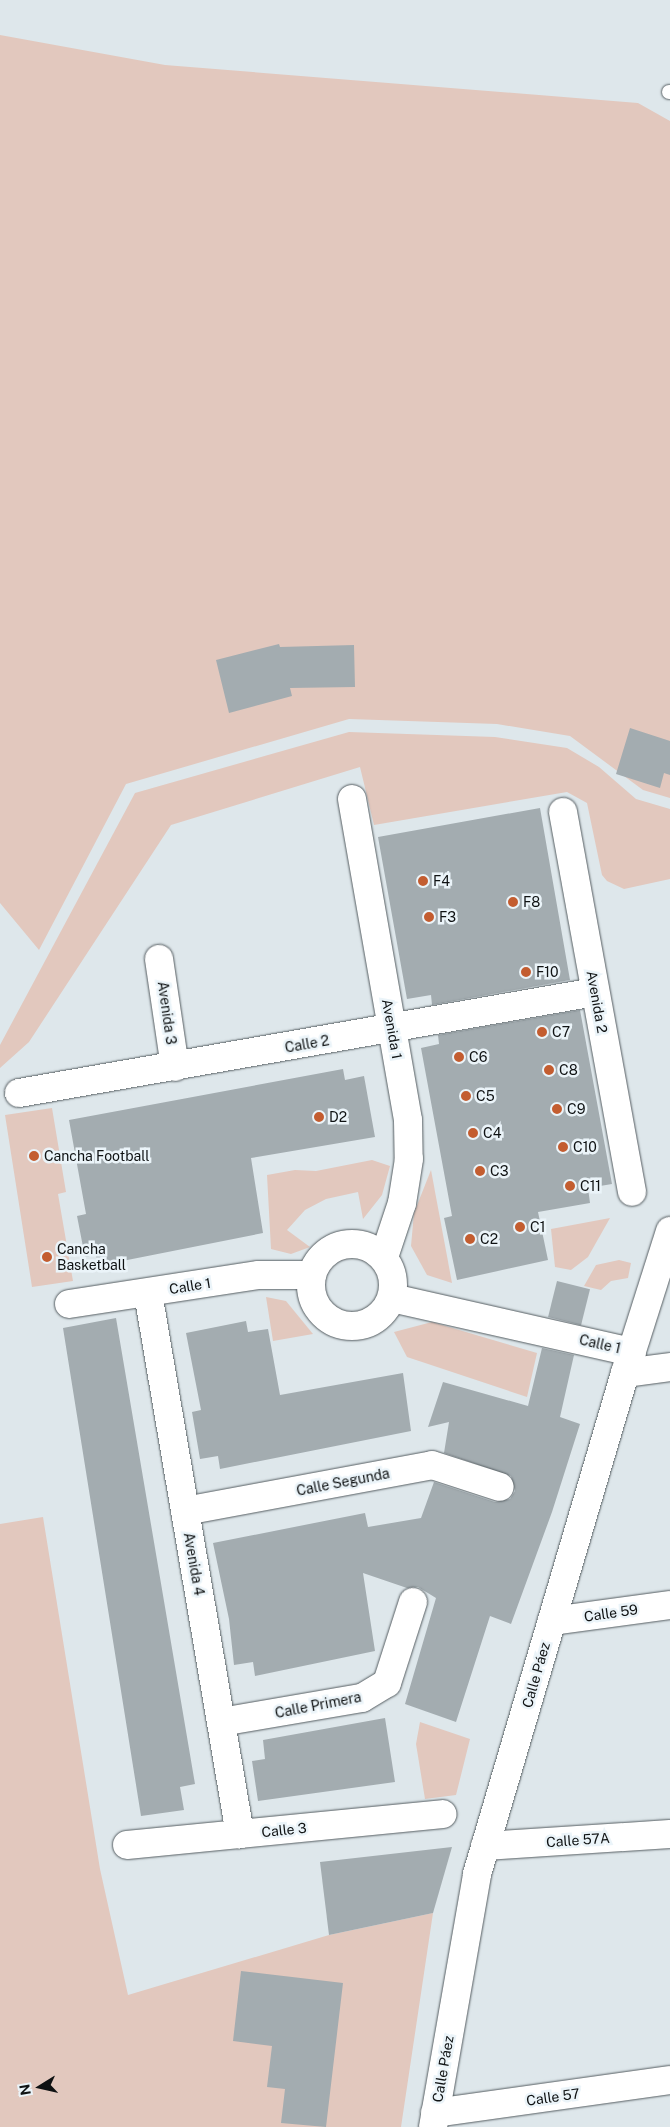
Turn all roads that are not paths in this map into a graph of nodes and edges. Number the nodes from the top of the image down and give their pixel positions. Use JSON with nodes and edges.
{"nodes":[{"id":1,"x":352,"y":799,"type":"dead end"},
{"id":2,"x":563,"y":812,"type":"dead end"},
{"id":3,"x":159,"y":959,"type":"dead end"},
{"id":4,"x":595,"y":992,"type":"junction"},
{"id":5,"x":391,"y":1029,"type":"junction"},
{"id":6,"x":174,"y":1067,"type":"junction"},
{"id":7,"x":18,"y":1093,"type":"dead end"},
{"id":8,"x":632,"y":1192,"type":"dead end"},
{"id":9,"x":670,"y":1231,"type":"edge"},
{"id":10,"x":384,"y":1257,"type":"junction"},
{"id":11,"x":312,"y":1275,"type":"junction"},
{"id":12,"x":148,"y":1293,"type":"junction"},
{"id":13,"x":392,"y":1298,"type":"junction"},
{"id":14,"x":69,"y":1304,"type":"dead end"},
{"id":15,"x":628,"y":1362,"type":"junction"},
{"id":16,"x":670,"y":1367,"type":"edge"},
{"id":17,"x":500,"y":1487,"type":"dead end"},
{"id":18,"x":185,"y":1511,"type":"junction"},
{"id":19,"x":413,"y":1602,"type":"dead end"},
{"id":20,"x":670,"y":1605,"type":"edge"},
{"id":21,"x":552,"y":1621,"type":"junction"},
{"id":22,"x":221,"y":1722,"type":"junction"},
{"id":23,"x":442,"y":1814,"type":"dead end"},
{"id":24,"x":240,"y":1834,"type":"junction"},
{"id":25,"x":670,"y":1834,"type":"edge"},
{"id":26,"x":127,"y":1845,"type":"dead end"},
{"id":27,"x":486,"y":1846,"type":"junction"},
{"id":28,"x":670,"y":2080,"type":"edge"},
{"id":29,"x":434,"y":2120,"type":"edge"}],
"edges":[{"from":1,"to":5,"type":"street","name":"Avenida 1"},
{"from":2,"to":4,"type":"street","name":"Avenida 2"},
{"from":3,"to":6,"type":"street","name":"Avenida 3"},
{"from":4,"to":5,"type":"street","name":"Calle 2"},
{"from":4,"to":8,"type":"street","name":"Avenida 2"},
{"from":5,"to":6,"type":"street","name":"Calle 2"},
{"from":5,"to":10,"type":"street","name":"Avenida 1"},
{"from":6,"to":7,"type":"street","name":"Calle 2"},
{"from":9,"to":15,"type":"street","name":"Calle Páez"},
{"from":10,"to":11,"type":"street"},
{"from":10,"to":13,"type":"street"},
{"from":11,"to":12,"type":"street","name":"Calle 1"},
{"from":11,"to":13,"type":"street"},
{"from":12,"to":14,"type":"street","name":"Calle 1"},
{"from":12,"to":18,"type":"street","name":"Avenida 4"},
{"from":13,"to":15,"type":"street","name":"Calle 1"},
{"from":15,"to":16,"type":"street"},
{"from":15,"to":21,"type":"street","name":"Calle Páez"},
{"from":17,"to":18,"type":"street","name":"Calle Segunda"},
{"from":18,"to":22,"type":"street","name":"Avenida 4"},
{"from":19,"to":22,"type":"street","name":"Calle Primera"},
{"from":20,"to":21,"type":"street","name":"Calle 59"},
{"from":21,"to":27,"type":"street","name":"Calle Páez"},
{"from":22,"to":24,"type":"street","name":"Avenida 4"},
{"from":23,"to":24,"type":"street","name":"Calle 3"},
{"from":24,"to":26,"type":"street","name":"Calle 3"},
{"from":25,"to":27,"type":"street","name":"Calle 57A"},
{"from":27,"to":29,"type":"street","name":"Calle Páez"},
{"from":28,"to":29,"type":"street","name":"Calle 57"}]}
